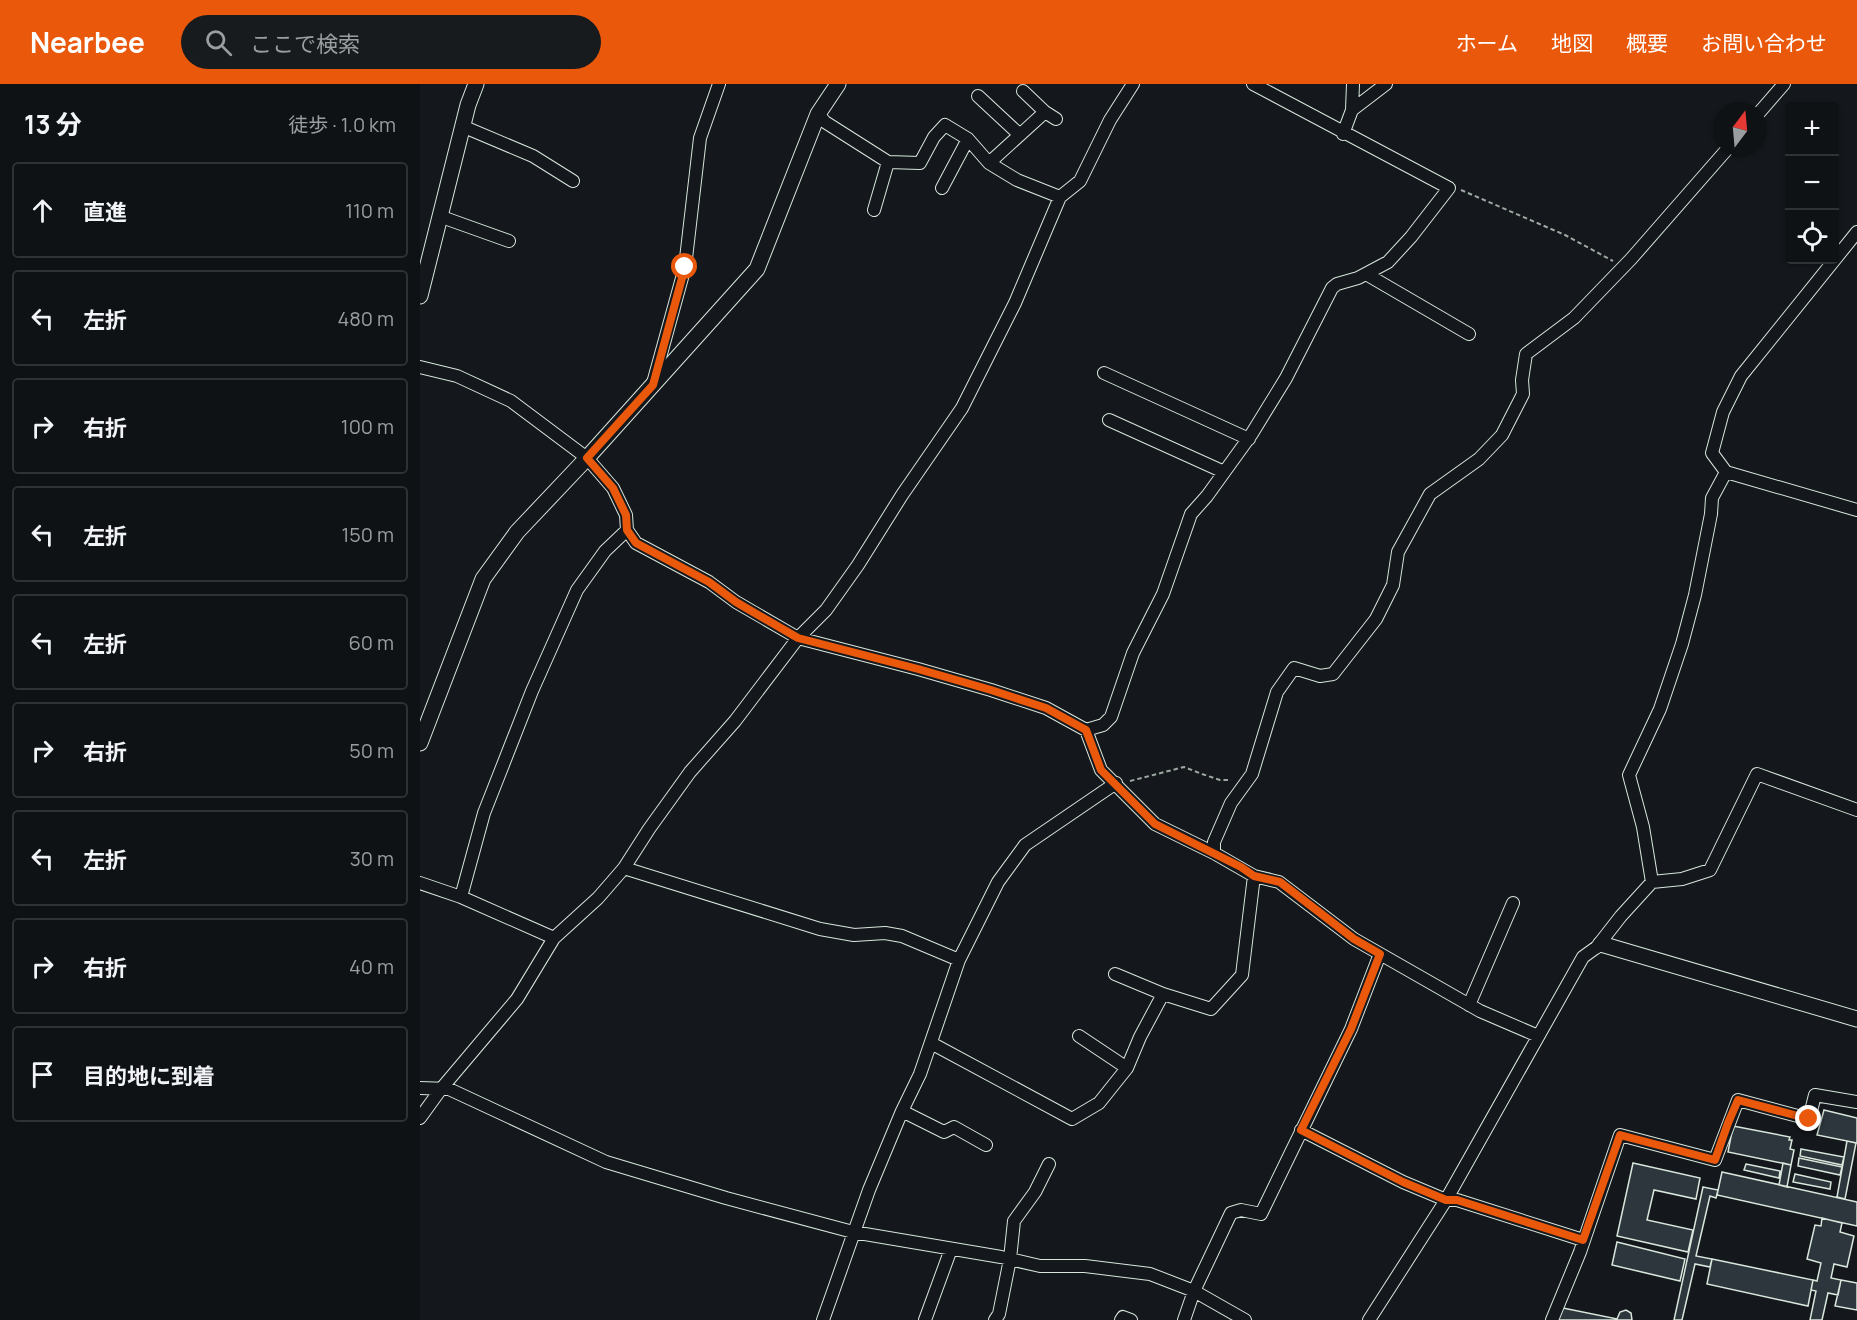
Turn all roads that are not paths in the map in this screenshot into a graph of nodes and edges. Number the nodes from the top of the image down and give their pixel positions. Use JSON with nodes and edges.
{"nodes":[{"id":1,"x":476,"y":84,"type":"edge"},
{"id":2,"x":719,"y":84,"type":"edge"},
{"id":3,"x":838,"y":84,"type":"edge"},
{"id":4,"x":1133,"y":84,"type":"edge"},
{"id":5,"x":1253,"y":84,"type":"edge"},
{"id":6,"x":1353,"y":84,"type":"edge"},
{"id":7,"x":1386,"y":84,"type":"edge"},
{"id":8,"x":1784,"y":84,"type":"edge"},
{"id":9,"x":1023,"y":91,"type":"dead end"},
{"id":10,"x":978,"y":96,"type":"dead end"},
{"id":11,"x":1767,"y":104,"type":"edge"},
{"id":12,"x":1352,"y":110,"type":"junction"},
{"id":13,"x":818,"y":114,"type":"junction"},
{"id":14,"x":462,"y":126,"type":"junction"},
{"id":15,"x":1343,"y":134,"type":"junction"},
{"id":16,"x":1020,"y":135,"type":"junction"},
{"id":17,"x":968,"y":139,"type":"junction"},
{"id":18,"x":1721,"y":156,"type":"edge"},
{"id":19,"x":888,"y":162,"type":"junction"},
{"id":20,"x":989,"y":163,"type":"junction"},
{"id":21,"x":573,"y":180,"type":"dead end"},
{"id":22,"x":942,"y":188,"type":"dead end"},
{"id":23,"x":1060,"y":197,"type":"junction"},
{"id":24,"x":874,"y":210,"type":"dead end"},
{"id":25,"x":439,"y":216,"type":"junction"},
{"id":26,"x":1857,"y":232,"type":"edge"},
{"id":27,"x":508,"y":241,"type":"dead end"},
{"id":28,"x":1366,"y":274,"type":"junction"},
{"id":29,"x":420,"y":296,"type":"edge"},
{"id":30,"x":1469,"y":334,"type":"dead end"},
{"id":31,"x":420,"y":367,"type":"edge"},
{"id":32,"x":1104,"y":373,"type":"dead end"},
{"id":33,"x":653,"y":385,"type":"junction"},
{"id":34,"x":1109,"y":420,"type":"dead end"},
{"id":35,"x":1249,"y":439,"type":"junction"},
{"id":36,"x":587,"y":458,"type":"junction"},
{"id":37,"x":1224,"y":472,"type":"junction"},
{"id":38,"x":1726,"y":472,"type":"junction"},
{"id":39,"x":1857,"y":510,"type":"edge"},
{"id":40,"x":627,"y":530,"type":"junction"},
{"id":41,"x":798,"y":638,"type":"junction"},
{"id":42,"x":1086,"y":730,"type":"junction"},
{"id":43,"x":420,"y":743,"type":"edge"},
{"id":44,"x":1116,"y":783,"type":"junction"},
{"id":45,"x":1857,"y":810,"type":"edge"},
{"id":46,"x":1214,"y":853,"type":"junction"},
{"id":47,"x":624,"y":868,"type":"junction"},
{"id":48,"x":1254,"y":876,"type":"junction"},
{"id":49,"x":1652,"y":882,"type":"junction"},
{"id":50,"x":420,"y":883,"type":"edge"},
{"id":51,"x":461,"y":897,"type":"junction"},
{"id":52,"x":1513,"y":903,"type":"dead end"},
{"id":53,"x":554,"y":938,"type":"junction"},
{"id":54,"x":1596,"y":949,"type":"junction"},
{"id":55,"x":1380,"y":954,"type":"junction"},
{"id":56,"x":959,"y":960,"type":"junction"},
{"id":57,"x":1115,"y":974,"type":"dead end"},
{"id":58,"x":1163,"y":994,"type":"junction"},
{"id":59,"x":1469,"y":1005,"type":"junction"},
{"id":60,"x":1857,"y":1019,"type":"edge"},
{"id":61,"x":1080,"y":1036,"type":"dead end"},
{"id":62,"x":1538,"y":1036,"type":"junction"},
{"id":63,"x":931,"y":1043,"type":"junction"},
{"id":64,"x":1127,"y":1068,"type":"junction"},
{"id":65,"x":420,"y":1088,"type":"edge"},
{"id":66,"x":441,"y":1089,"type":"junction"},
{"id":67,"x":1857,"y":1102,"type":"edge"},
{"id":68,"x":902,"y":1111,"type":"junction"},
{"id":69,"x":420,"y":1119,"type":"edge"},
{"id":70,"x":1301,"y":1130,"type":"junction"},
{"id":71,"x":986,"y":1145,"type":"dead end"},
{"id":72,"x":1049,"y":1164,"type":"dead end"},
{"id":73,"x":1446,"y":1200,"type":"junction"},
{"id":74,"x":853,"y":1232,"type":"junction"},
{"id":75,"x":1583,"y":1240,"type":"junction"},
{"id":76,"x":951,"y":1249,"type":"junction"},
{"id":77,"x":1010,"y":1259,"type":"junction"},
{"id":78,"x":1194,"y":1291,"type":"junction"},
{"id":79,"x":823,"y":1320,"type":"edge"},
{"id":80,"x":925,"y":1320,"type":"edge"},
{"id":81,"x":995,"y":1320,"type":"edge"},
{"id":82,"x":1121,"y":1320,"type":"edge"},
{"id":83,"x":1131,"y":1320,"type":"edge"},
{"id":84,"x":1184,"y":1320,"type":"edge"},
{"id":85,"x":1245,"y":1320,"type":"edge"},
{"id":86,"x":1369,"y":1320,"type":"edge"},
{"id":87,"x":1552,"y":1320,"type":"edge"}],
"edges":[{"from":1,"to":14,"type":"street"},
{"from":2,"to":33,"type":"street"},
{"from":3,"to":13,"type":"street"},
{"from":4,"to":23,"type":"street"},
{"from":5,"to":15,"type":"street"},
{"from":6,"to":12,"type":"street"},
{"from":7,"to":12,"type":"street"},
{"from":8,"to":11,"type":"street"},
{"from":9,"to":16,"type":"street"},
{"from":10,"to":16,"type":"street"},
{"from":12,"to":15,"type":"street"},
{"from":13,"to":19,"type":"street"},
{"from":13,"to":33,"type":"street"},
{"from":14,"to":21,"type":"street"},
{"from":14,"to":25,"type":"street"},
{"from":15,"to":28,"type":"street"},
{"from":16,"to":20,"type":"street"},
{"from":17,"to":19,"type":"street"},
{"from":17,"to":20,"type":"street"},
{"from":17,"to":22,"type":"street"},
{"from":18,"to":46,"type":"street"},
{"from":19,"to":24,"type":"street"},
{"from":20,"to":23,"type":"street"},
{"from":23,"to":41,"type":"street"},
{"from":25,"to":27,"type":"street"},
{"from":25,"to":29,"type":"street"},
{"from":26,"to":38,"type":"street"},
{"from":28,"to":30,"type":"street"},
{"from":28,"to":35,"type":"street"},
{"from":31,"to":36,"type":"street"},
{"from":32,"to":35,"type":"street"},
{"from":33,"to":36,"type":"street"},
{"from":34,"to":37,"type":"street"},
{"from":35,"to":37,"type":"street"},
{"from":36,"to":40,"type":"street"},
{"from":36,"to":43,"type":"street"},
{"from":37,"to":42,"type":"street"},
{"from":38,"to":39,"type":"street"},
{"from":38,"to":49,"type":"street"},
{"from":40,"to":41,"type":"street"},
{"from":40,"to":51,"type":"street"},
{"from":41,"to":42,"type":"street"},
{"from":41,"to":47,"type":"street"},
{"from":42,"to":44,"type":"street"},
{"from":44,"to":46,"type":"street"},
{"from":44,"to":56,"type":"street"},
{"from":45,"to":49,"type":"street"},
{"from":46,"to":48,"type":"street"},
{"from":47,"to":53,"type":"street"},
{"from":47,"to":56,"type":"street"},
{"from":48,"to":55,"type":"street"},
{"from":48,"to":58,"type":"street"},
{"from":49,"to":54,"type":"street"},
{"from":50,"to":51,"type":"street"},
{"from":51,"to":53,"type":"street"},
{"from":52,"to":59,"type":"street"},
{"from":53,"to":66,"type":"street"},
{"from":54,"to":60,"type":"street"},
{"from":54,"to":62,"type":"street"},
{"from":55,"to":59,"type":"street"},
{"from":55,"to":70,"type":"street"},
{"from":56,"to":63,"type":"street"},
{"from":57,"to":58,"type":"street"},
{"from":58,"to":64,"type":"street"},
{"from":59,"to":62,"type":"street"},
{"from":61,"to":64,"type":"street"},
{"from":62,"to":73,"type":"street"},
{"from":63,"to":64,"type":"street"},
{"from":63,"to":68,"type":"street"},
{"from":65,"to":66,"type":"street"},
{"from":66,"to":69,"type":"street"},
{"from":66,"to":74,"type":"street"},
{"from":67,"to":75,"type":"street"},
{"from":68,"to":71,"type":"street"},
{"from":68,"to":74,"type":"street"},
{"from":70,"to":73,"type":"street"},
{"from":70,"to":78,"type":"street"},
{"from":72,"to":77,"type":"street"},
{"from":73,"to":75,"type":"street"},
{"from":73,"to":86,"type":"street"},
{"from":74,"to":76,"type":"street"},
{"from":74,"to":79,"type":"street"},
{"from":75,"to":87,"type":"street"},
{"from":76,"to":77,"type":"street"},
{"from":76,"to":80,"type":"street"},
{"from":77,"to":78,"type":"street"},
{"from":77,"to":81,"type":"street"},
{"from":78,"to":84,"type":"street"},
{"from":78,"to":85,"type":"street"},
{"from":82,"to":83,"type":"street"}]}
